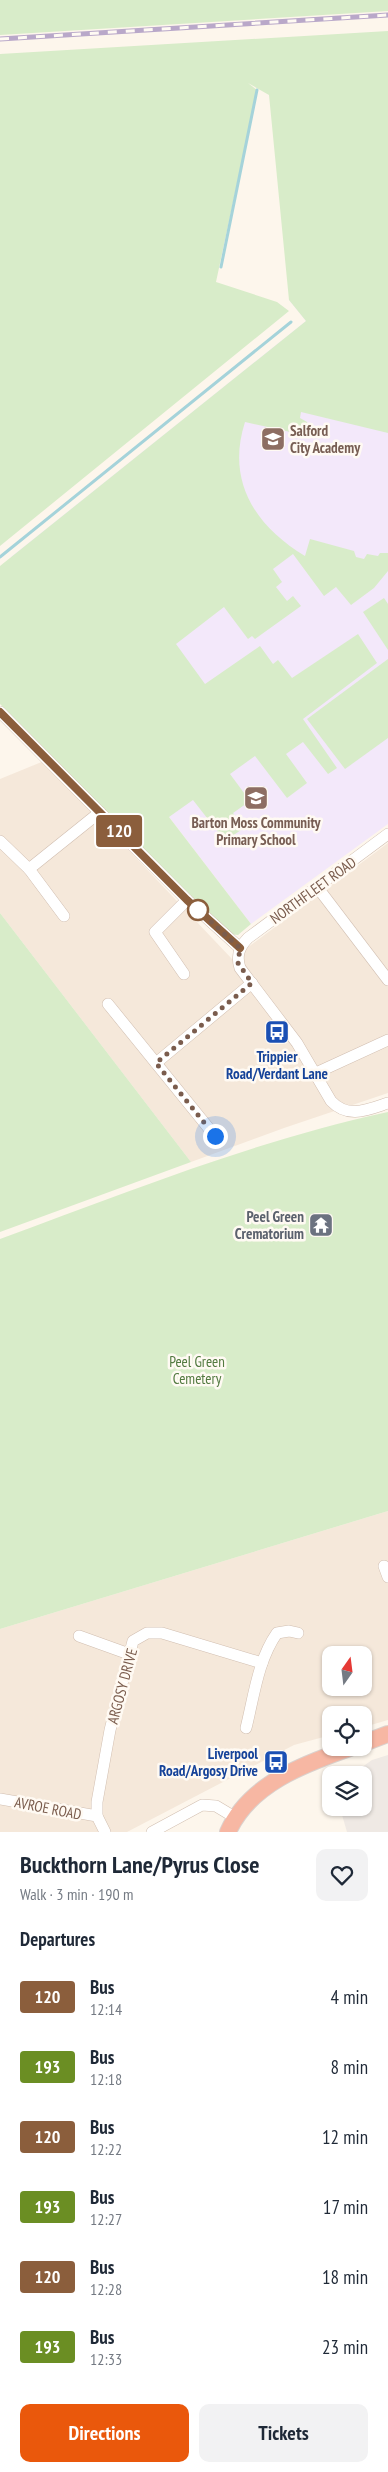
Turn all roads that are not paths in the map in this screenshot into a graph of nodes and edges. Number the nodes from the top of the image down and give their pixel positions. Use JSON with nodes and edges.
{"nodes":[{"id":1,"x":0,"y":712,"type":"edge"},
{"id":2,"x":100,"y":812,"type":"junction"},
{"id":3,"x":388,"y":834,"type":"edge"},
{"id":4,"x":0,"y":841,"type":"edge"},
{"id":5,"x":29,"y":869,"type":"junction"},
{"id":6,"x":318,"y":888,"type":"junction"},
{"id":7,"x":187,"y":900,"type":"junction"},
{"id":8,"x":64,"y":916,"type":"dead end"},
{"id":9,"x":240,"y":948,"type":"junction"},
{"id":10,"x":184,"y":974,"type":"dead end"},
{"id":11,"x":388,"y":980,"type":"edge"},
{"id":12,"x":252,"y":983,"type":"junction"},
{"id":13,"x":108,"y":1004,"type":"dead end"},
{"id":14,"x":388,"y":1040,"type":"edge"},
{"id":15,"x":156,"y":1063,"type":"junction"},
{"id":16,"x":316,"y":1073,"type":"junction"},
{"id":17,"x":388,"y":1103,"type":"edge"},
{"id":18,"x":215,"y":1136,"type":"dead end"},
{"id":19,"x":298,"y":1633,"type":"dead end"},
{"id":20,"x":79,"y":1636,"type":"dead end"},
{"id":21,"x":129,"y":1654,"type":"junction"},
{"id":22,"x":262,"y":1662,"type":"junction"},
{"id":23,"x":246,"y":1728,"type":"dead end"},
{"id":24,"x":388,"y":1734,"type":"edge"},
{"id":25,"x":372,"y":1740,"type":"edge"},
{"id":26,"x":331,"y":1756,"type":"edge"},
{"id":27,"x":0,"y":1799,"type":"edge"},
{"id":28,"x":97,"y":1816,"type":"junction"},
{"id":29,"x":232,"y":1825,"type":"edge"},
{"id":30,"x":104,"y":1832,"type":"edge"},
{"id":31,"x":152,"y":1832,"type":"edge"}],
"edges":[{"from":1,"to":2,"type":"street"},
{"from":2,"to":5,"type":"street"},
{"from":2,"to":7,"type":"street"},
{"from":3,"to":6,"type":"street","name":"NORTHFLEET ROAD"},
{"from":4,"to":5,"type":"street"},
{"from":5,"to":8,"type":"street"},
{"from":6,"to":9,"type":"street","name":"NORTHFLEET ROAD"},
{"from":6,"to":11,"type":"street"},
{"from":7,"to":9,"type":"street"},
{"from":7,"to":10,"type":"street"},
{"from":9,"to":12,"type":"street"},
{"from":12,"to":15,"type":"street"},
{"from":12,"to":16,"type":"street"},
{"from":13,"to":15,"type":"street"},
{"from":14,"to":16,"type":"street"},
{"from":15,"to":18,"type":"street"},
{"from":16,"to":17,"type":"street"},
{"from":19,"to":22,"type":"street"},
{"from":20,"to":21,"type":"street"},
{"from":21,"to":22,"type":"street","name":"ARGOSY DRIVE"},
{"from":21,"to":28,"type":"street","name":"ARGOSY DRIVE"},
{"from":22,"to":23,"type":"street"},
{"from":24,"to":25,"type":"highway"},
{"from":26,"to":29,"type":"highway"},
{"from":27,"to":28,"type":"street","name":"AVROE ROAD"},
{"from":28,"to":30,"type":"street","name":"ARGOSY DRIVE"},
{"from":29,"to":31,"type":"street"}]}
